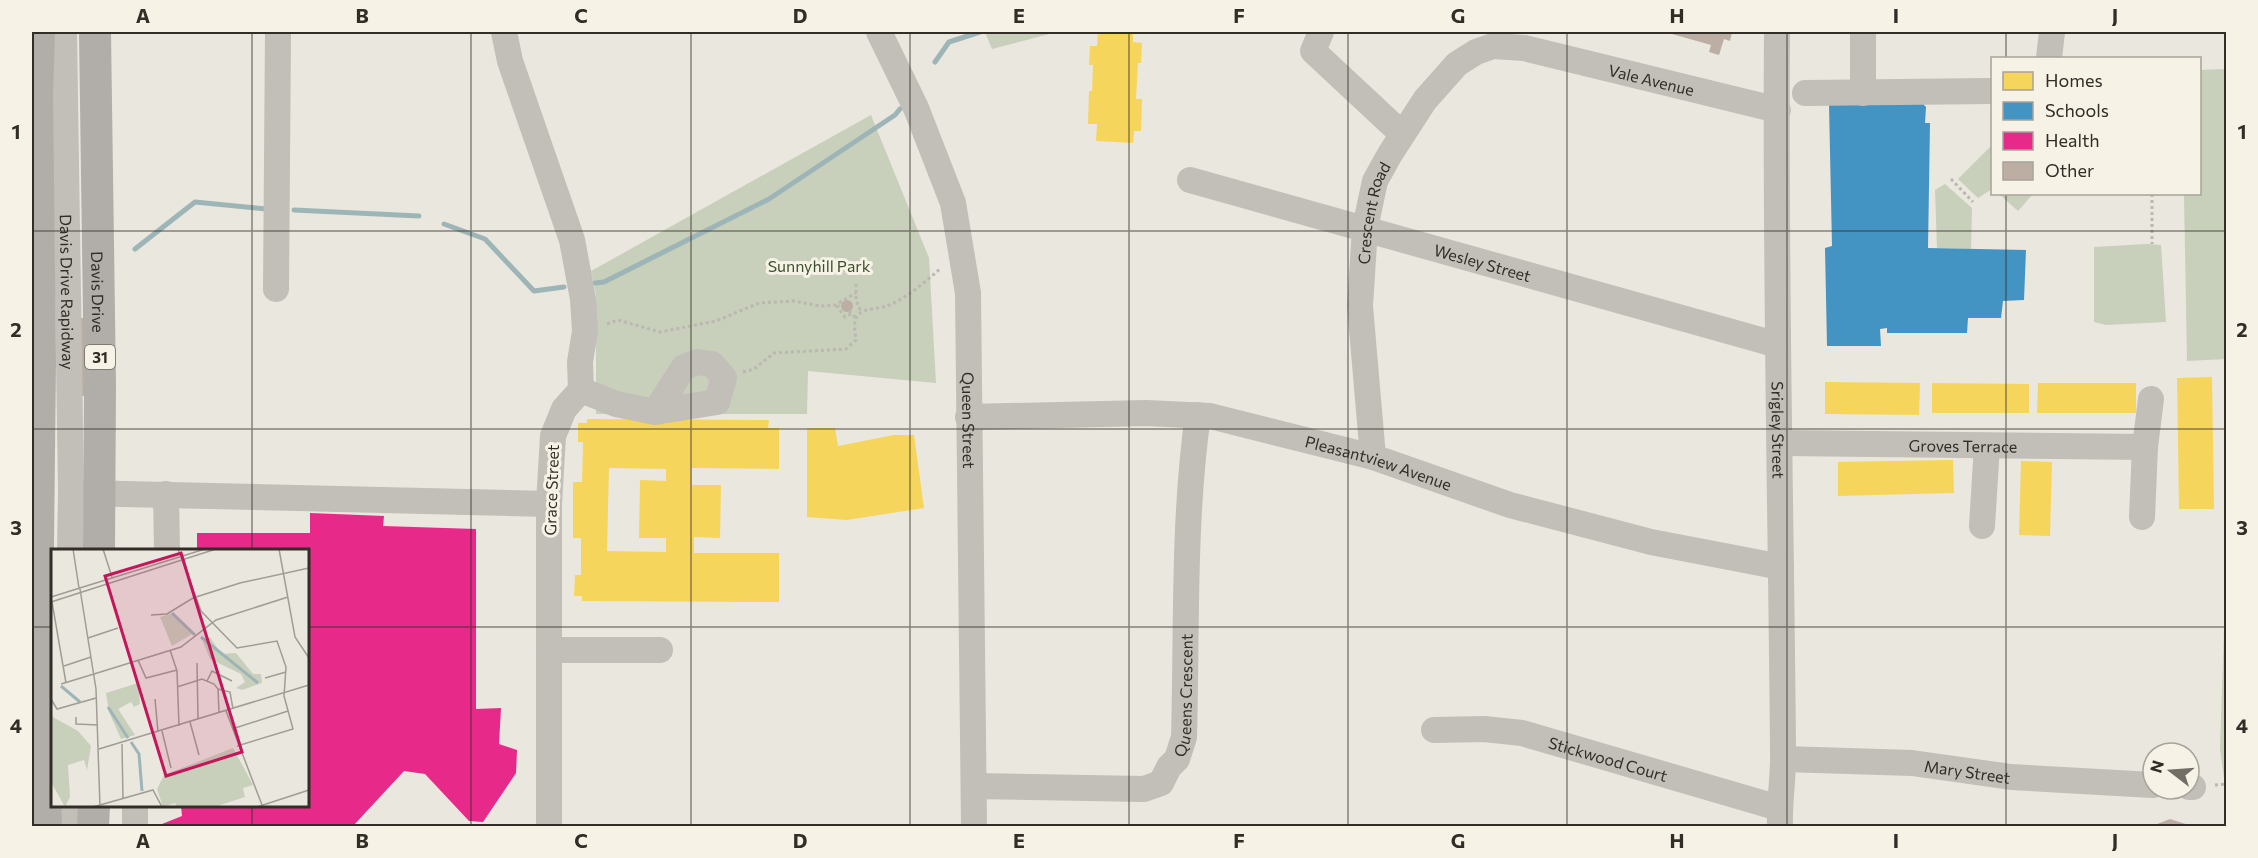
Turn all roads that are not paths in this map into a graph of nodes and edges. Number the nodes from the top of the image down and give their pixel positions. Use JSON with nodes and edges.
{"nodes":[{"id":1,"x":39,"y":32,"type":"edge"},
{"id":2,"x":64,"y":32,"type":"edge"},
{"id":3,"x":95,"y":32,"type":"edge"},
{"id":4,"x":278,"y":32,"type":"edge"},
{"id":5,"x":504,"y":32,"type":"edge"},
{"id":6,"x":879,"y":32,"type":"edge"},
{"id":7,"x":1321,"y":32,"type":"edge"},
{"id":8,"x":1777,"y":32,"type":"edge"},
{"id":9,"x":1863,"y":32,"type":"edge"},
{"id":10,"x":2052,"y":32,"type":"edge"},
{"id":11,"x":1527,"y":40,"type":"edge"},
{"id":12,"x":2049,"y":57,"type":"edge"},
{"id":13,"x":1991,"y":92,"type":"edge"},
{"id":14,"x":1805,"y":93,"type":"dead end"},
{"id":15,"x":1863,"y":93,"type":"junction"},
{"id":16,"x":1778,"y":110,"type":"junction"},
{"id":17,"x":1402,"y":134,"type":"junction"},
{"id":18,"x":1190,"y":180,"type":"dead end"},
{"id":19,"x":1365,"y":228,"type":"junction"},
{"id":20,"x":276,"y":289,"type":"dead end"},
{"id":21,"x":1778,"y":345,"type":"junction"},
{"id":22,"x":581,"y":390,"type":"junction"},
{"id":23,"x":2151,"y":399,"type":"dead end"},
{"id":24,"x":655,"y":412,"type":"junction"},
{"id":25,"x":1198,"y":415,"type":"junction"},
{"id":26,"x":968,"y":417,"type":"junction"},
{"id":27,"x":1781,"y":443,"type":"junction"},
{"id":28,"x":1987,"y":446,"type":"junction"},
{"id":29,"x":2145,"y":447,"type":"junction"},
{"id":30,"x":1373,"y":457,"type":"junction"},
{"id":31,"x":38,"y":492,"type":"junction"},
{"id":32,"x":86,"y":493,"type":"junction"},
{"id":33,"x":166,"y":494,"type":"junction"},
{"id":34,"x":549,"y":504,"type":"junction"},
{"id":35,"x":2142,"y":517,"type":"dead end"},
{"id":36,"x":1982,"y":526,"type":"dead end"},
{"id":37,"x":70,"y":549,"type":"edge"},
{"id":38,"x":99,"y":549,"type":"edge"},
{"id":39,"x":167,"y":549,"type":"edge"},
{"id":40,"x":1782,"y":567,"type":"junction"},
{"id":41,"x":549,"y":650,"type":"junction"},
{"id":42,"x":660,"y":650,"type":"dead end"},
{"id":43,"x":1434,"y":730,"type":"dead end"},
{"id":44,"x":1784,"y":759,"type":"junction"},
{"id":45,"x":2141,"y":784,"type":"edge"},
{"id":46,"x":974,"y":786,"type":"junction"},
{"id":47,"x":38,"y":787,"type":"edge"},
{"id":48,"x":72,"y":807,"type":"edge"},
{"id":49,"x":94,"y":807,"type":"edge"},
{"id":50,"x":1780,"y":817,"type":"edge"},
{"id":51,"x":46,"y":826,"type":"edge"},
{"id":52,"x":73,"y":826,"type":"edge"},
{"id":53,"x":93,"y":826,"type":"edge"},
{"id":54,"x":549,"y":826,"type":"edge"},
{"id":55,"x":974,"y":826,"type":"edge"}],
"edges":[{"from":1,"to":31,"type":"main road"},
{"from":2,"to":32,"type":"street","name":"Davis Drive Rapidway"},
{"from":3,"to":32,"type":"main road","name":"Davis Drive","number":"31"},
{"from":4,"to":20,"type":"street"},
{"from":5,"to":22,"type":"street"},
{"from":6,"to":26,"type":"street","name":"Queen Street"},
{"from":7,"to":17,"type":"street"},
{"from":8,"to":16,"type":"street","name":"Srigley Street"},
{"from":9,"to":15,"type":"street"},
{"from":10,"to":12,"type":"street"},
{"from":11,"to":16,"type":"street","name":"Vale Avenue"},
{"from":11,"to":17,"type":"street","name":"Crescent Road"},
{"from":13,"to":15,"type":"street"},
{"from":14,"to":15,"type":"street"},
{"from":16,"to":21,"type":"street","name":"Srigley Street"},
{"from":17,"to":19,"type":"street","name":"Crescent Road"},
{"from":18,"to":19,"type":"street","name":"Wesley Street"},
{"from":19,"to":21,"type":"street","name":"Wesley Street"},
{"from":19,"to":30,"type":"street","name":"Crescent Road"},
{"from":21,"to":27,"type":"street","name":"Srigley Street"},
{"from":22,"to":24,"type":"street"},
{"from":22,"to":34,"type":"street","name":"Grace Street"},
{"from":23,"to":29,"type":"street"},
{"from":24,"to":24,"type":"street"},
{"from":25,"to":26,"type":"street","name":"Pleasantview Avenue"},
{"from":25,"to":30,"type":"street","name":"Pleasantview Avenue"},
{"from":25,"to":46,"type":"street","name":"Queens Crescent"},
{"from":26,"to":46,"type":"street","name":"Queen Street"},
{"from":27,"to":28,"type":"street","name":"Groves Terrace"},
{"from":27,"to":40,"type":"street","name":"Srigley Street"},
{"from":28,"to":29,"type":"street","name":"Groves Terrace"},
{"from":28,"to":36,"type":"street"},
{"from":29,"to":35,"type":"street"},
{"from":30,"to":40,"type":"street","name":"Pleasantview Avenue"},
{"from":31,"to":32,"type":"street"},
{"from":31,"to":47,"type":"main road"},
{"from":32,"to":33,"type":"street"},
{"from":32,"to":37,"type":"street","name":"Davis Drive Rapidway"},
{"from":32,"to":38,"type":"main road","name":"Davis Drive","number":"31"},
{"from":33,"to":34,"type":"street"},
{"from":33,"to":39,"type":"street"},
{"from":34,"to":41,"type":"street","name":"Grace Street"},
{"from":40,"to":44,"type":"street","name":"Srigley Street"},
{"from":41,"to":42,"type":"street"},
{"from":41,"to":54,"type":"street","name":"Grace Street"},
{"from":43,"to":50,"type":"street","name":"Stickwood Court"},
{"from":44,"to":45,"type":"street","name":"Mary Street"},
{"from":44,"to":50,"type":"street","name":"Srigley Street"},
{"from":46,"to":55,"type":"street","name":"Queen Street"},
{"from":47,"to":51,"type":"main road"},
{"from":48,"to":52,"type":"street"},
{"from":49,"to":53,"type":"main road"}]}
